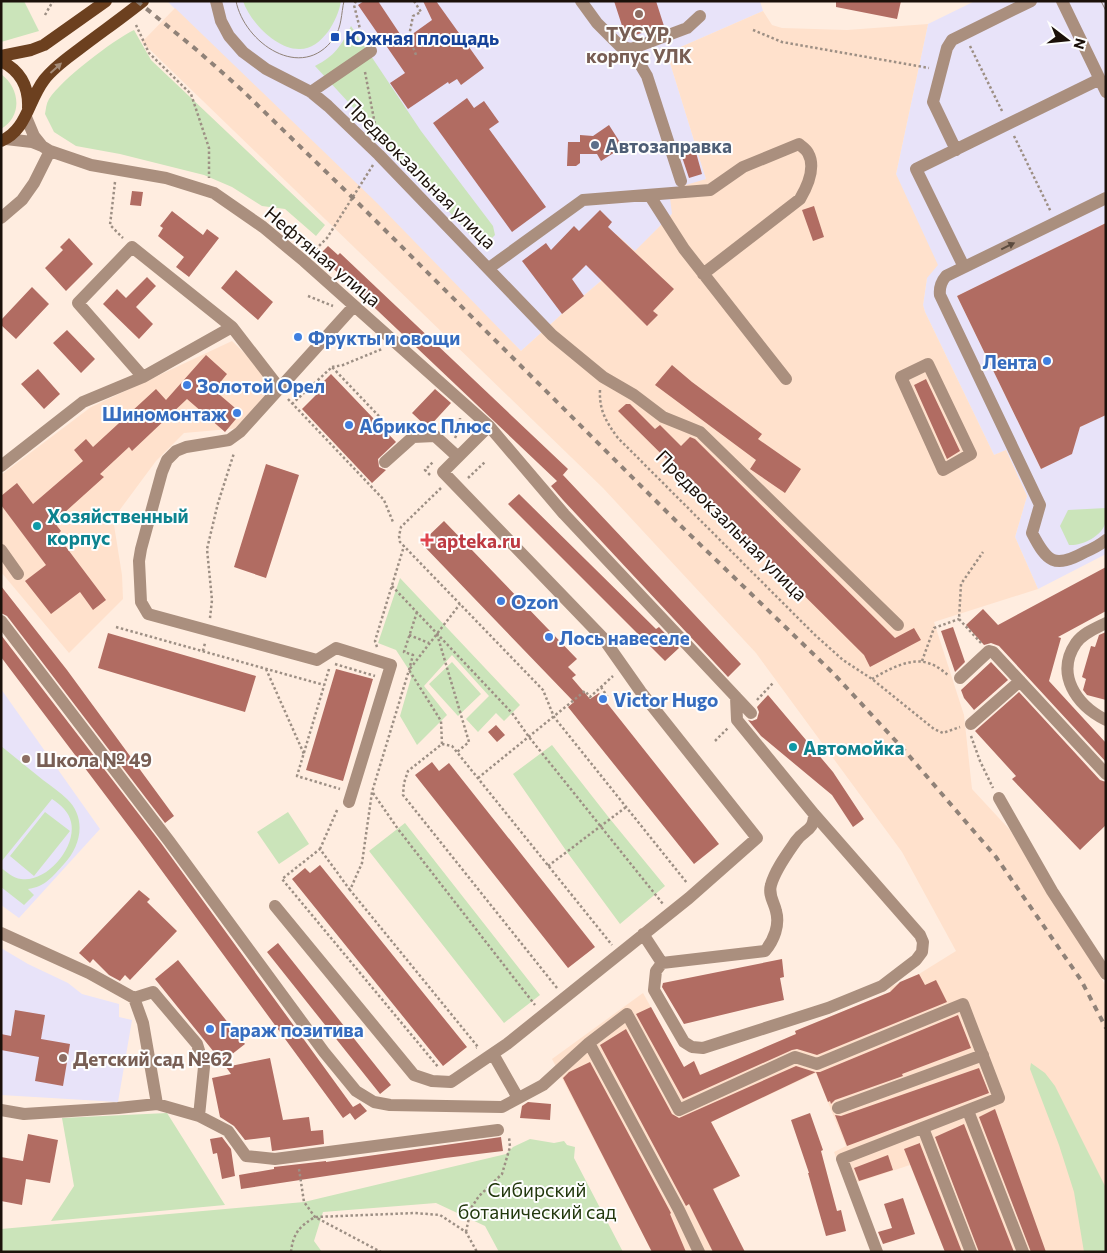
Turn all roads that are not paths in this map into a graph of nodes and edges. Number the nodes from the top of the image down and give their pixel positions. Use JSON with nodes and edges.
{"nodes":[{"id":1,"x":106,"y":1,"type":"edge"},
{"id":2,"x":143,"y":1,"type":"edge"},
{"id":3,"x":216,"y":1,"type":"edge"},
{"id":4,"x":581,"y":1,"type":"edge"},
{"id":5,"x":1031,"y":1,"type":"edge"},
{"id":6,"x":1062,"y":1,"type":"edge"},
{"id":7,"x":700,"y":16,"type":"dead end"},
{"id":8,"x":631,"y":49,"type":"junction"},
{"id":9,"x":367,"y":54,"type":"road end"},
{"id":10,"x":1,"y":56,"type":"edge"},
{"id":11,"x":1,"y":61,"type":"edge"},
{"id":12,"x":1100,"y":79,"type":"junction"},
{"id":13,"x":312,"y":92,"type":"junction"},
{"id":14,"x":1106,"y":92,"type":"edge"},
{"id":15,"x":27,"y":112,"type":"junction"},
{"id":16,"x":4,"y":140,"type":"edge"},
{"id":17,"x":46,"y":148,"type":"junction"},
{"id":18,"x":956,"y":150,"type":"junction"},
{"id":19,"x":681,"y":181,"type":"dead end"},
{"id":20,"x":650,"y":196,"type":"junction"},
{"id":21,"x":1106,"y":198,"type":"edge"},
{"id":22,"x":1,"y":218,"type":"edge"},
{"id":23,"x":964,"y":267,"type":"junction"},
{"id":24,"x":489,"y":268,"type":"junction"},
{"id":25,"x":703,"y":274,"type":"junction"},
{"id":26,"x":354,"y":306,"type":"junction"},
{"id":27,"x":232,"y":327,"type":"junction"},
{"id":28,"x":143,"y":376,"type":"junction"},
{"id":29,"x":902,"y":377,"type":"joint"},
{"id":30,"x":786,"y":378,"type":"dead end"},
{"id":31,"x":280,"y":389,"type":"junction"},
{"id":32,"x":489,"y":426,"type":"junction"},
{"id":33,"x":458,"y":457,"type":"junction"},
{"id":34,"x":385,"y":462,"type":"dead end"},
{"id":35,"x":2,"y":463,"type":"edge"},
{"id":36,"x":1106,"y":540,"type":"edge"},
{"id":37,"x":1,"y":550,"type":"edge"},
{"id":38,"x":18,"y":574,"type":"dead end"},
{"id":39,"x":1,"y":622,"type":"edge"},
{"id":40,"x":1106,"y":623,"type":"edge"},
{"id":41,"x":898,"y":625,"type":"dead end"},
{"id":42,"x":960,"y":678,"type":"road end"},
{"id":43,"x":1020,"y":681,"type":"junction"},
{"id":44,"x":736,"y":697,"type":"junction"},
{"id":45,"x":751,"y":713,"type":"dead end"},
{"id":46,"x":1106,"y":720,"type":"edge"},
{"id":47,"x":971,"y":724,"type":"road end"},
{"id":48,"x":1106,"y":774,"type":"edge"},
{"id":49,"x":999,"y":798,"type":"road end"},
{"id":50,"x":344,"y":800,"type":"road end"},
{"id":51,"x":814,"y":814,"type":"junction"},
{"id":52,"x":276,"y":906,"type":"dead end"},
{"id":53,"x":1,"y":933,"type":"edge"},
{"id":54,"x":643,"y":934,"type":"junction"},
{"id":55,"x":662,"y":963,"type":"junction"},
{"id":56,"x":1106,"y":974,"type":"edge"},
{"id":57,"x":134,"y":998,"type":"junction"},
{"id":58,"x":589,"y":1043,"type":"junction"},
{"id":59,"x":493,"y":1054,"type":"junction"},
{"id":60,"x":982,"y":1055,"type":"junction"},
{"id":61,"x":518,"y":1098,"type":"junction"},
{"id":62,"x":157,"y":1104,"type":"junction"},
{"id":63,"x":838,"y":1108,"type":"dead end"},
{"id":64,"x":1,"y":1110,"type":"edge"},
{"id":65,"x":968,"y":1110,"type":"junction"},
{"id":66,"x":199,"y":1116,"type":"junction"},
{"id":67,"x":923,"y":1128,"type":"junction"},
{"id":68,"x":498,"y":1130,"type":"road end"},
{"id":69,"x":699,"y":1252,"type":"edge"},
{"id":70,"x":877,"y":1252,"type":"edge"},
{"id":71,"x":971,"y":1252,"type":"edge"},
{"id":72,"x":1023,"y":1252,"type":"edge"}],
"edges":[{"from":1,"to":10,"type":"main road"},
{"from":15,"to":2,"type":"main road","one_way":true},
{"from":3,"to":13,"type":"street","name":"Предвокзальная улица"},
{"from":4,"to":8,"type":"street"},
{"from":5,"to":18,"type":"street"},
{"from":6,"to":12,"type":"street"},
{"from":7,"to":8,"type":"street"},
{"from":8,"to":19,"type":"street"},
{"from":9,"to":13,"type":"street"},
{"from":11,"to":15,"type":"main road"},
{"from":12,"to":14,"type":"street"},
{"from":12,"to":18,"type":"street"},
{"from":13,"to":24,"type":"street","name":"Предвокзальная улица"},
{"from":15,"to":16,"type":"main road"},
{"from":15,"to":17,"type":"street"},
{"from":16,"to":17,"type":"street","name":"Нефтяная улица"},
{"from":17,"to":22,"type":"street"},
{"from":17,"to":26,"type":"street","name":"Нефтяная улица"},
{"from":18,"to":23,"type":"street"},
{"from":20,"to":24,"type":"street"},
{"from":20,"to":25,"type":"street"},
{"from":20,"to":25,"type":"street"},
{"from":23,"to":21,"type":"street","one_way":true},
{"from":23,"to":36,"type":"street"},
{"from":24,"to":41,"type":"street","name":"Предвокзальная улица"},
{"from":25,"to":30,"type":"street"},
{"from":26,"to":31,"type":"street"},
{"from":26,"to":32,"type":"street","name":"Нефтяная улица"},
{"from":27,"to":28,"type":"street"},
{"from":27,"to":28,"type":"street"},
{"from":27,"to":31,"type":"street"},
{"from":28,"to":35,"type":"street"},
{"from":29,"to":29,"type":"street"},
{"from":31,"to":50,"type":"street"},
{"from":32,"to":33,"type":"street"},
{"from":32,"to":44,"type":"street","name":"Нефтяная улица"},
{"from":33,"to":34,"type":"street"},
{"from":33,"to":54,"type":"street"},
{"from":37,"to":38,"type":"street"},
{"from":39,"to":61,"type":"street"},
{"from":40,"to":46,"type":"street"},
{"from":42,"to":43,"type":"street"},
{"from":43,"to":47,"type":"street"},
{"from":43,"to":48,"type":"street"},
{"from":44,"to":45,"type":"street","name":"Нефтяная улица"},
{"from":44,"to":51,"type":"street"},
{"from":49,"to":56,"type":"street"},
{"from":51,"to":55,"type":"street"},
{"from":51,"to":55,"type":"street"},
{"from":52,"to":59,"type":"street"},
{"from":53,"to":57,"type":"street"},
{"from":54,"to":55,"type":"street"},
{"from":54,"to":59,"type":"street"},
{"from":57,"to":62,"type":"street"},
{"from":57,"to":66,"type":"street"},
{"from":58,"to":60,"type":"street"},
{"from":58,"to":61,"type":"street"},
{"from":58,"to":69,"type":"street"},
{"from":59,"to":61,"type":"street"},
{"from":60,"to":63,"type":"street"},
{"from":60,"to":65,"type":"street"},
{"from":62,"to":64,"type":"street"},
{"from":62,"to":66,"type":"street"},
{"from":65,"to":67,"type":"street"},
{"from":65,"to":72,"type":"street"},
{"from":66,"to":68,"type":"street"},
{"from":67,"to":70,"type":"street"},
{"from":67,"to":71,"type":"street"}]}
